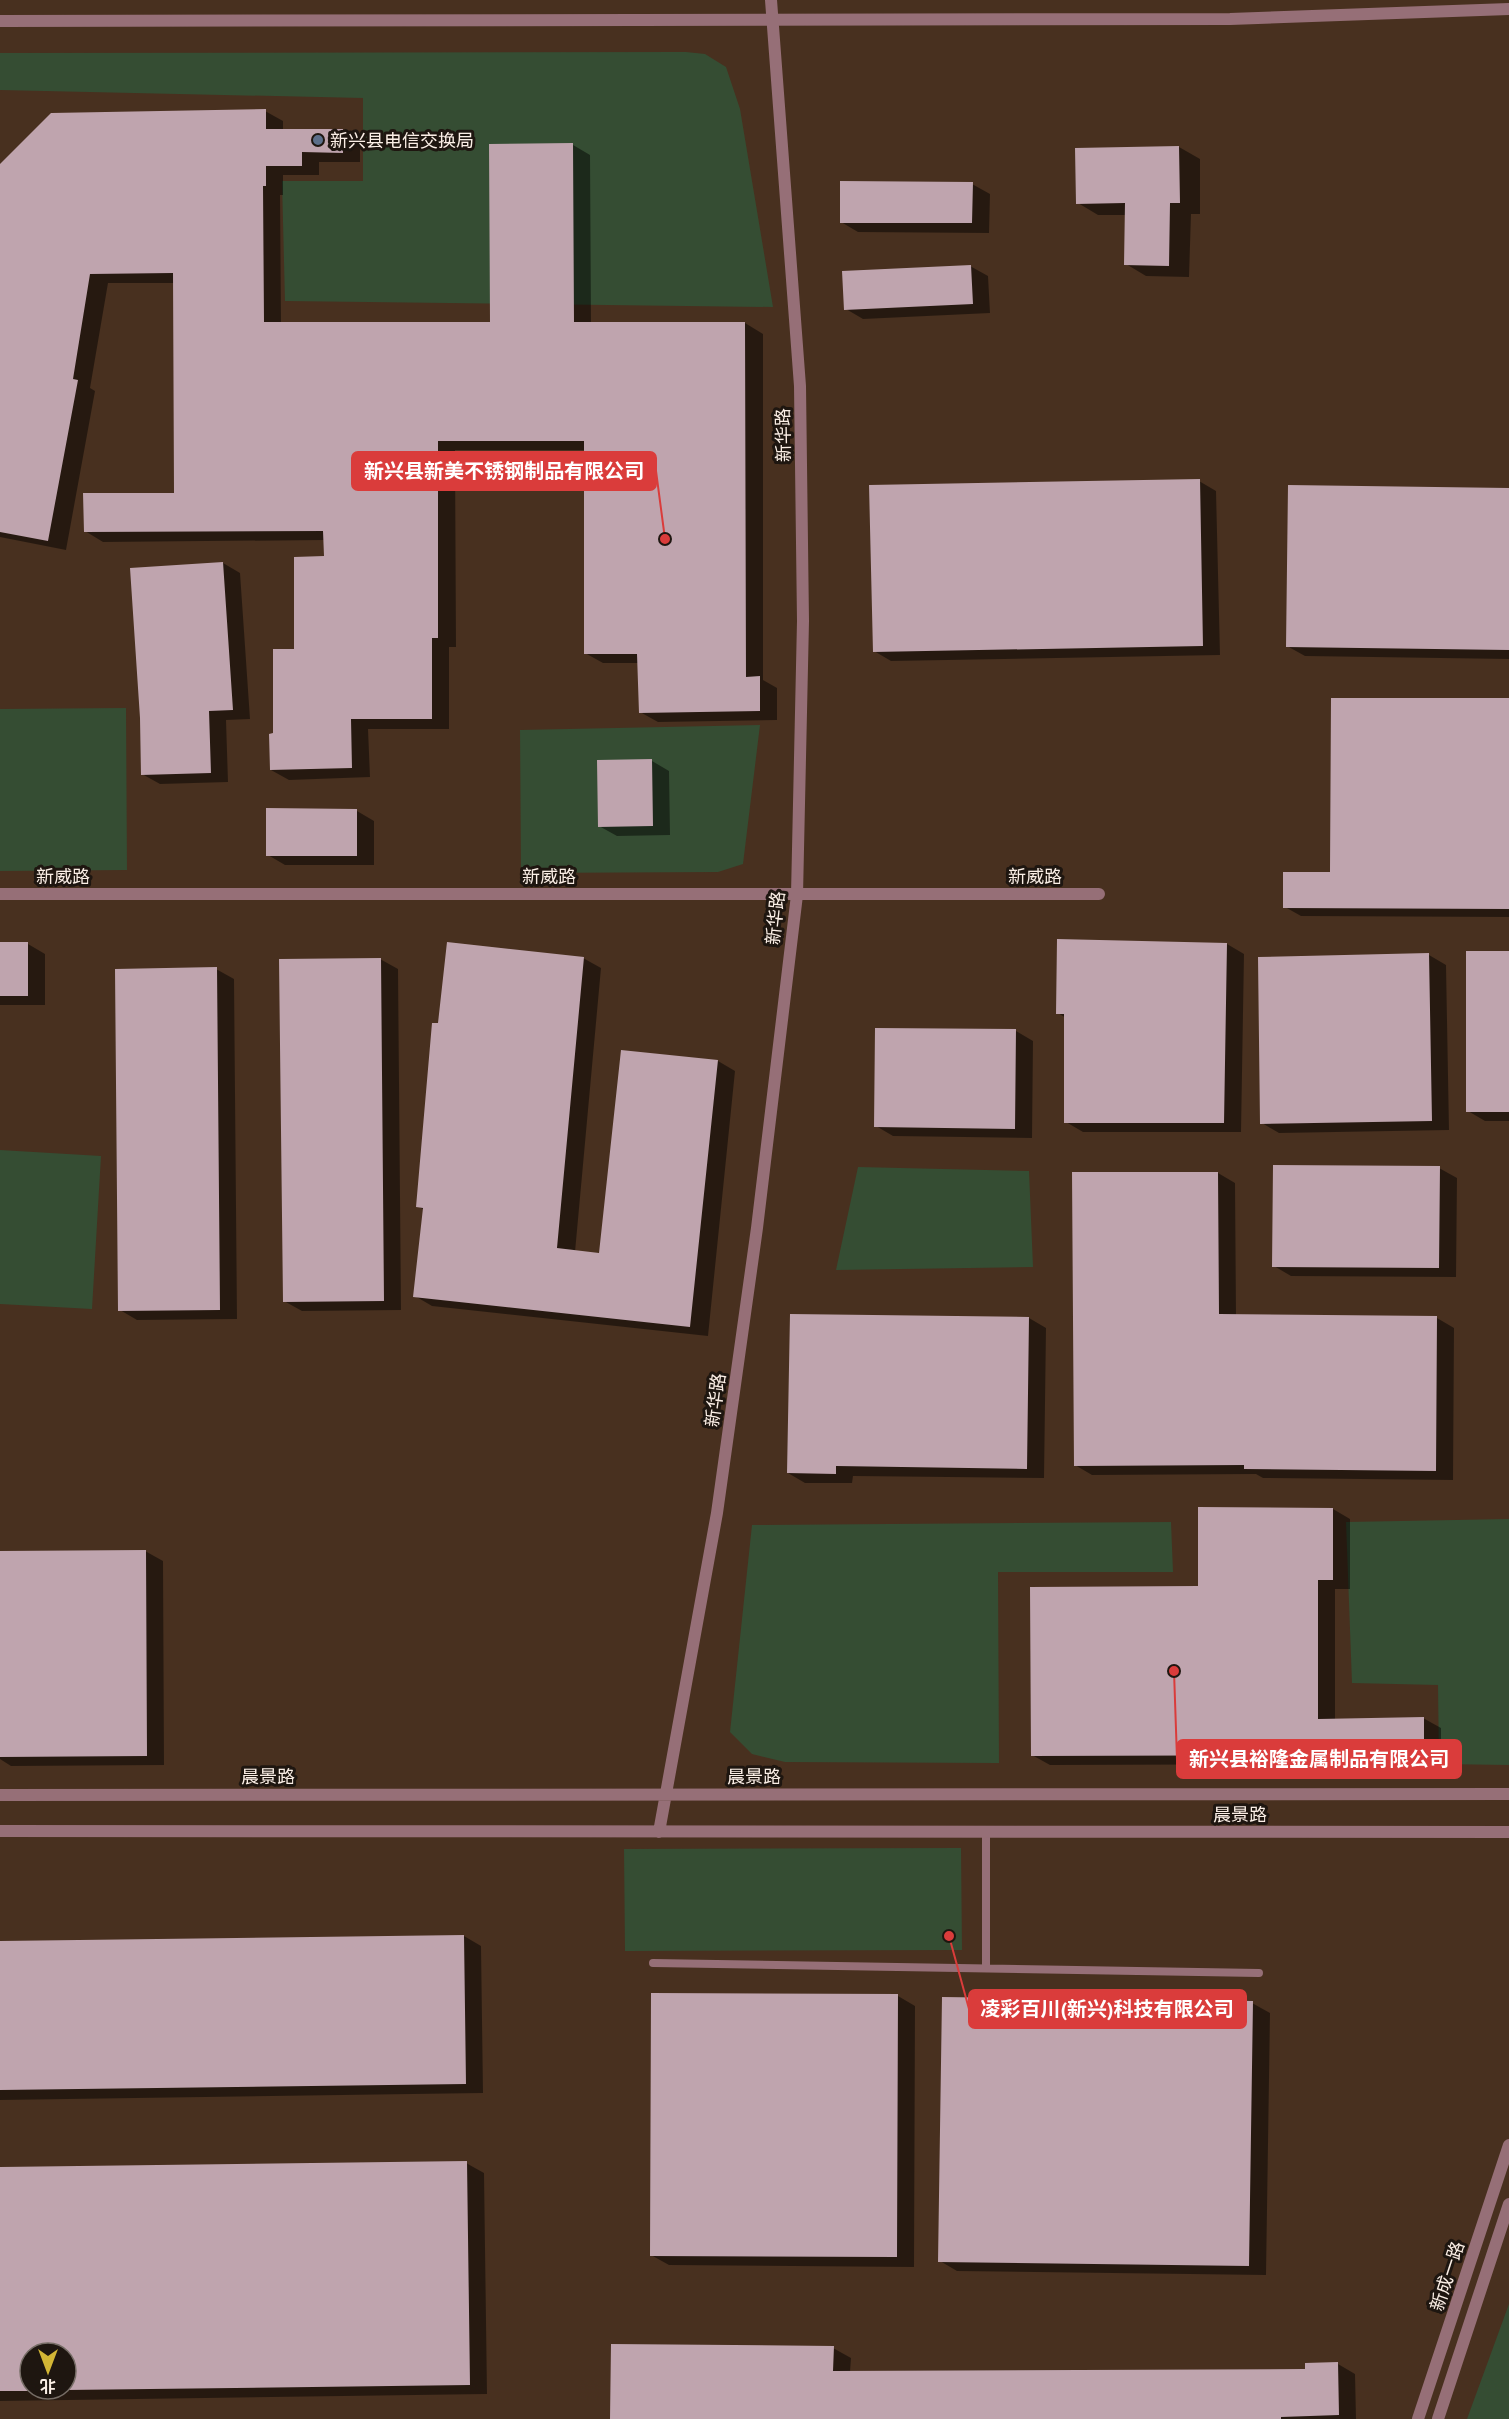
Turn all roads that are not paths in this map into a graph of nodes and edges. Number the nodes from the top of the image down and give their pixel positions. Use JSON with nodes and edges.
{"nodes":[{"id":1,"x":771,"y":0,"type":"edge"},
{"id":2,"x":1509,"y":9,"type":"edge"},
{"id":3,"x":772,"y":19,"type":"junction"},
{"id":4,"x":0,"y":21,"type":"edge"},
{"id":5,"x":0,"y":894,"type":"edge"},
{"id":6,"x":1099,"y":894,"type":"dead end"},
{"id":7,"x":797,"y":895,"type":"junction"},
{"id":8,"x":668,"y":1794,"type":"junction"},
{"id":9,"x":1509,"y":1794,"type":"edge"},
{"id":10,"x":0,"y":1795,"type":"edge"},
{"id":11,"x":0,"y":1831,"type":"edge"},
{"id":12,"x":659,"y":1832,"type":"junction"},
{"id":13,"x":986,"y":1832,"type":"junction"},
{"id":14,"x":1509,"y":1832,"type":"edge"},
{"id":15,"x":653,"y":1963,"type":"dead end"},
{"id":16,"x":986,"y":1967,"type":"junction"},
{"id":17,"x":1259,"y":1973,"type":"dead end"},
{"id":18,"x":1509,"y":2145,"type":"edge"},
{"id":19,"x":1509,"y":2204,"type":"edge"},
{"id":20,"x":1418,"y":2419,"type":"edge"},
{"id":21,"x":1438,"y":2419,"type":"edge"}],
"edges":[{"from":1,"to":3,"type":"street","name":"新华路"},
{"from":2,"to":3,"type":"street"},
{"from":3,"to":4,"type":"street"},
{"from":3,"to":7,"type":"street","name":"新华路"},
{"from":5,"to":7,"type":"street","name":"新威路"},
{"from":6,"to":7,"type":"street","name":"新威路"},
{"from":7,"to":8,"type":"street","name":"新华路"},
{"from":8,"to":9,"type":"street","name":"晨景路"},
{"from":8,"to":10,"type":"street","name":"晨景路"},
{"from":8,"to":12,"type":"street","name":"新华路"},
{"from":11,"to":12,"type":"street","name":"晨景路"},
{"from":12,"to":13,"type":"street","name":"晨景路"},
{"from":13,"to":14,"type":"street","name":"晨景路"},
{"from":13,"to":16,"type":"lane"},
{"from":15,"to":16,"type":"lane"},
{"from":16,"to":17,"type":"lane"},
{"from":18,"to":20,"type":"street","name":"新成一路"},
{"from":19,"to":21,"type":"street","name":"新成一路"}]}
